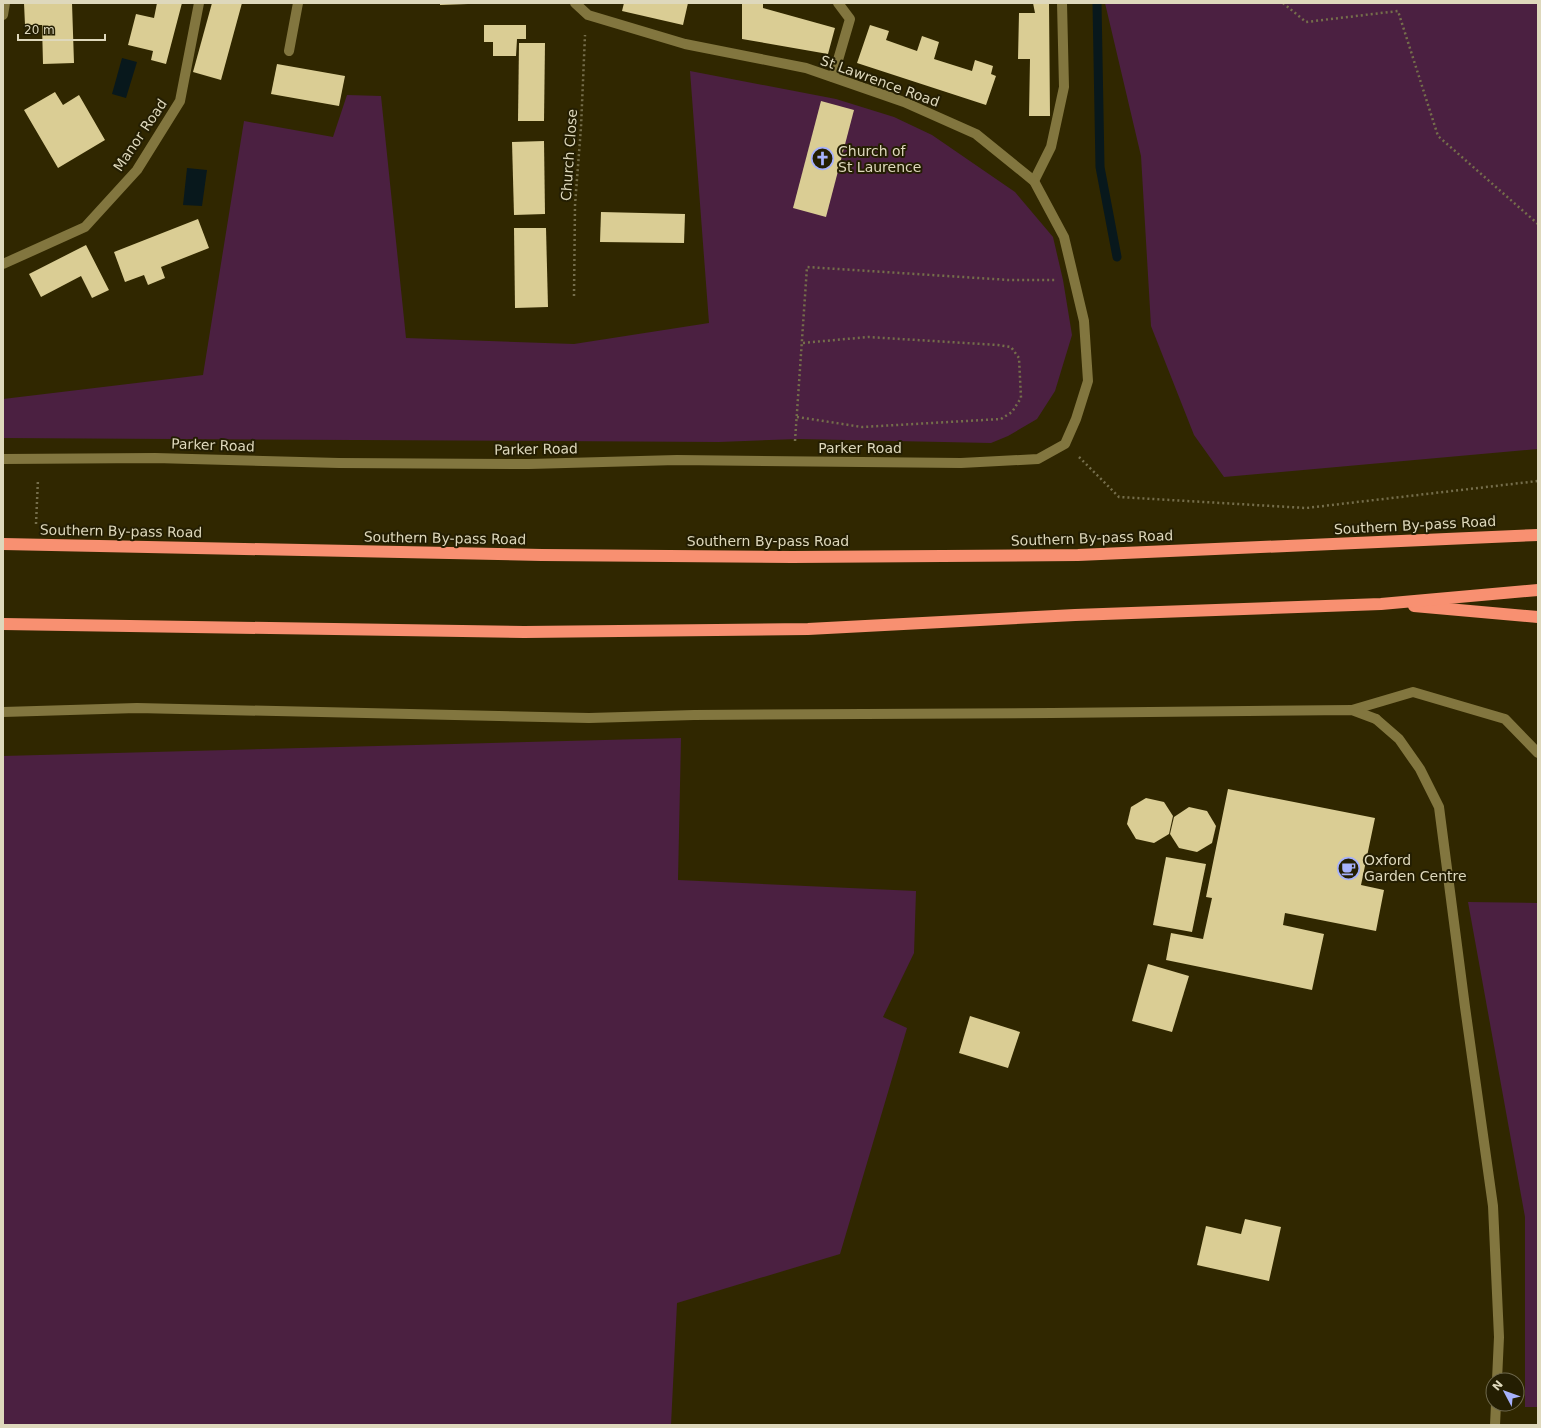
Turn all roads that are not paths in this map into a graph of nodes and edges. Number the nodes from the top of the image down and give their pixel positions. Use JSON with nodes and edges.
{"nodes":[{"id":1,"x":5,"y":3,"type":"edge"},
{"id":2,"x":199,"y":3,"type":"edge"},
{"id":3,"x":298,"y":3,"type":"edge"},
{"id":4,"x":575,"y":3,"type":"edge"},
{"id":5,"x":838,"y":3,"type":"edge"},
{"id":6,"x":1062,"y":3,"type":"edge"},
{"id":7,"x":3,"y":15,"type":"edge"},
{"id":8,"x":289,"y":51,"type":"dead end"},
{"id":9,"x":833,"y":77,"type":"junction"},
{"id":10,"x":1034,"y":181,"type":"junction"},
{"id":11,"x":3,"y":264,"type":"edge"},
{"id":12,"x":1065,"y":444,"type":"joint"},
{"id":13,"x":3,"y":459,"type":"edge"},
{"id":14,"x":1536,"y":534,"type":"edge"},
{"id":15,"x":3,"y":544,"type":"edge"},
{"id":16,"x":1538,"y":590,"type":"edge"},
{"id":17,"x":1381,"y":604,"type":"junction"},
{"id":18,"x":1538,"y":617,"type":"edge"},
{"id":19,"x":3,"y":624,"type":"edge"},
{"id":20,"x":1352,"y":710,"type":"junction"},
{"id":21,"x":3,"y":712,"type":"edge"},
{"id":22,"x":1538,"y":753,"type":"edge"},
{"id":23,"x":1497,"y":1372,"type":"edge"},
{"id":24,"x":1496,"y":1412,"type":"edge"},
{"id":25,"x":1495,"y":1425,"type":"edge"}],
"edges":[{"from":1,"to":7,"type":"street"},
{"from":2,"to":11,"type":"street","name":"Manor Road"},
{"from":3,"to":8,"type":"street"},
{"from":4,"to":9,"type":"street","name":"St Lawrence Road"},
{"from":5,"to":9,"type":"street"},
{"from":6,"to":10,"type":"street"},
{"from":9,"to":10,"type":"street","name":"St Lawrence Road"},
{"from":10,"to":12,"type":"street","name":"St Lawrence Road"},
{"from":12,"to":13,"type":"street","name":"Parker Road"},
{"from":14,"to":15,"type":"highway","name":"Southern By-pass Road"},
{"from":16,"to":17,"type":"highway"},
{"from":17,"to":18,"type":"highway"},
{"from":17,"to":19,"type":"highway"},
{"from":20,"to":21,"type":"street"},
{"from":20,"to":22,"type":"street"},
{"from":20,"to":23,"type":"street"},
{"from":24,"to":25,"type":"street"}]}
